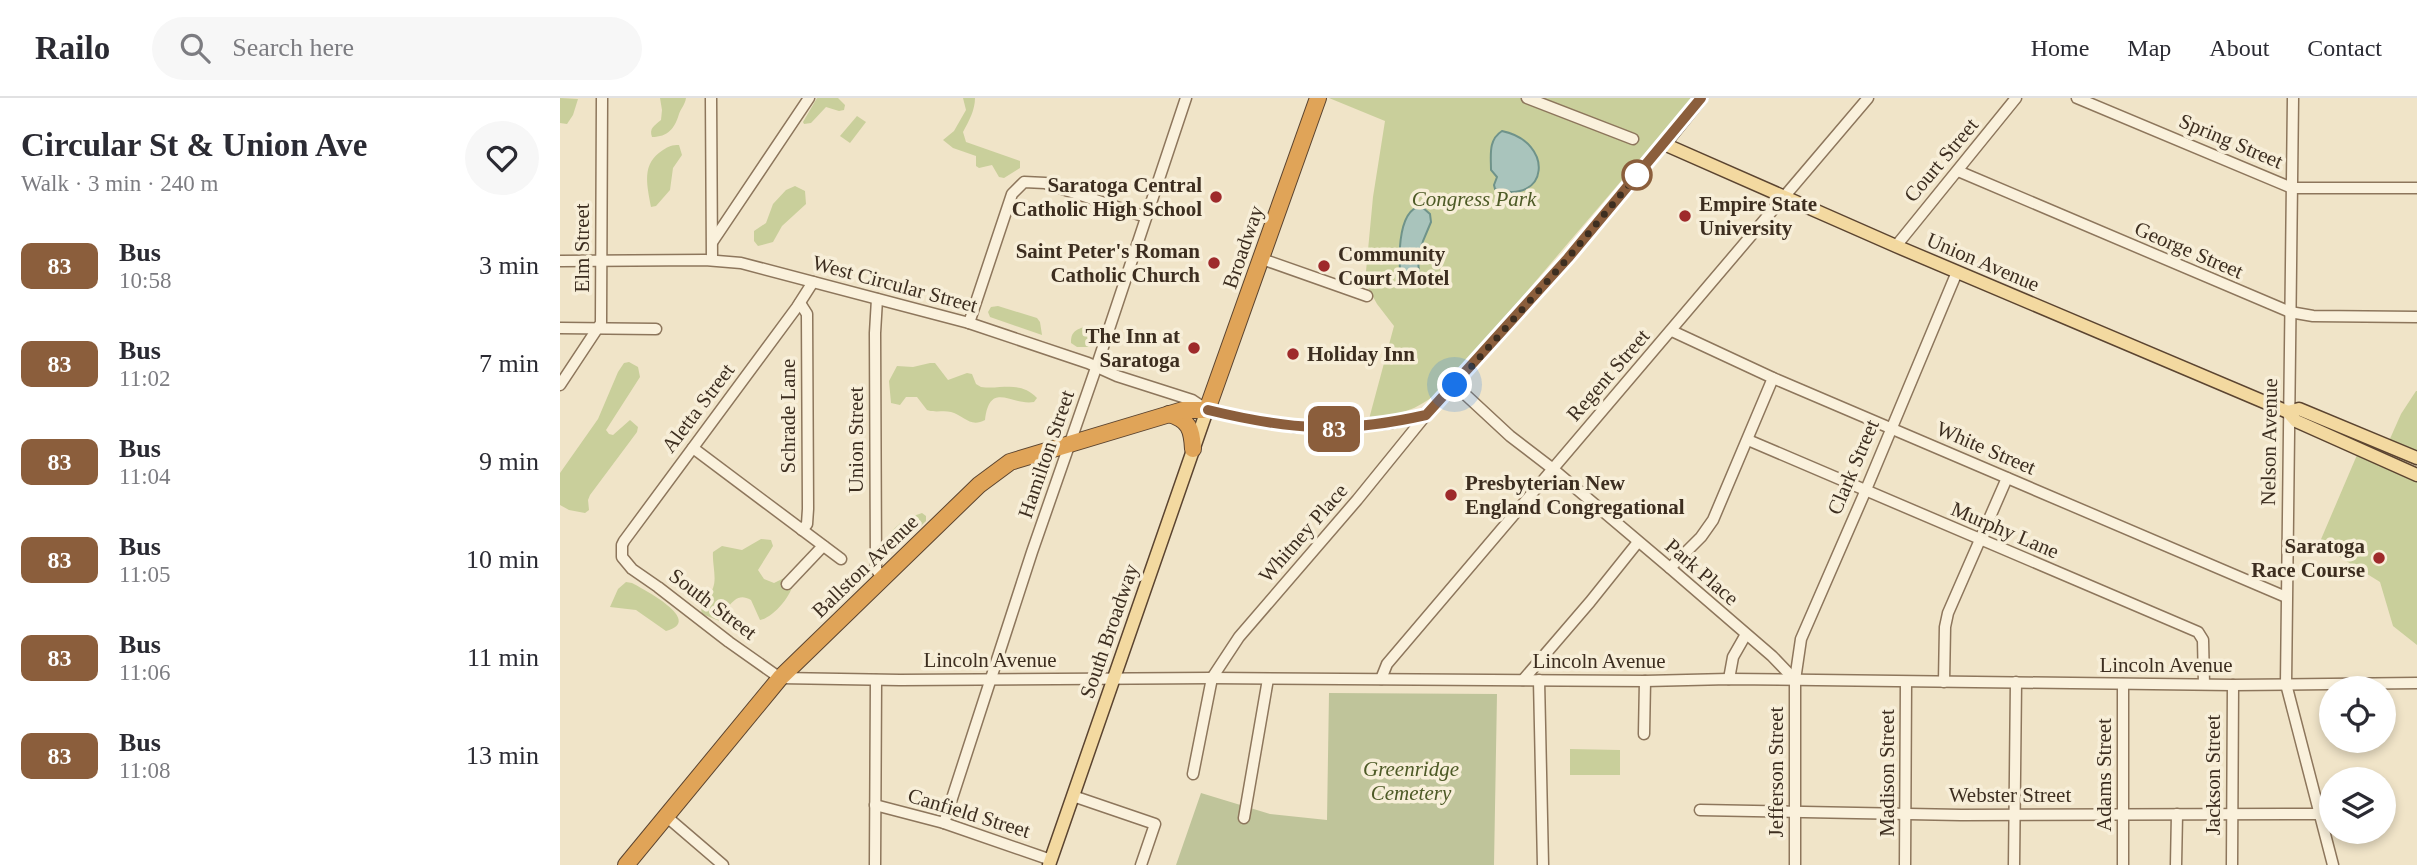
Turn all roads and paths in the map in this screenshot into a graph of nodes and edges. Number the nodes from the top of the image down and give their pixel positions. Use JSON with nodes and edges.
{"nodes":[{"id":1,"x":602,"y":98,"type":"edge"},
{"id":2,"x":711,"y":98,"type":"edge"},
{"id":3,"x":809,"y":98,"type":"edge"},
{"id":4,"x":1185,"y":98,"type":"edge"},
{"id":5,"x":1318,"y":98,"type":"edge"},
{"id":6,"x":1527,"y":98,"type":"edge"},
{"id":7,"x":1701,"y":98,"type":"edge"},
{"id":8,"x":1868,"y":98,"type":"edge"},
{"id":9,"x":2016,"y":98,"type":"edge"},
{"id":10,"x":2077,"y":98,"type":"edge"},
{"id":11,"x":2293,"y":98,"type":"edge"},
{"id":12,"x":1633,"y":139,"type":"dead end"},
{"id":13,"x":1664,"y":144,"type":"junction"},
{"id":14,"x":1958,"y":171,"type":"junction"},
{"id":15,"x":2292,"y":188,"type":"junction"},
{"id":16,"x":2417,"y":188,"type":"edge"},
{"id":17,"x":1784,"y":198,"type":"junction"},
{"id":18,"x":1146,"y":217,"type":"junction"},
{"id":19,"x":713,"y":241,"type":"junction"},
{"id":20,"x":1896,"y":246,"type":"junction"},
{"id":21,"x":1262,"y":259,"type":"junction"},
{"id":22,"x":712,"y":260,"type":"junction"},
{"id":23,"x":560,"y":261,"type":"edge"},
{"id":24,"x":602,"y":261,"type":"junction"},
{"id":25,"x":1956,"y":272,"type":"junction"},
{"id":26,"x":813,"y":282,"type":"junction"},
{"id":27,"x":1367,"y":296,"type":"dead end"},
{"id":28,"x":877,"y":299,"type":"junction"},
{"id":29,"x":800,"y":303,"type":"junction"},
{"id":30,"x":2290,"y":312,"type":"junction"},
{"id":31,"x":2417,"y":317,"type":"edge"},
{"id":32,"x":969,"y":323,"type":"junction"},
{"id":33,"x":560,"y":328,"type":"edge"},
{"id":34,"x":599,"y":328,"type":"junction"},
{"id":35,"x":656,"y":329,"type":"dead end"},
{"id":36,"x":1672,"y":331,"type":"junction"},
{"id":37,"x":1096,"y":368,"type":"junction"},
{"id":38,"x":1773,"y":377,"type":"junction"},
{"id":39,"x":560,"y":385,"type":"edge"},
{"id":40,"x":1455,"y":385,"type":"junction"},
{"id":41,"x":1208,"y":410,"type":"junction"},
{"id":42,"x":2288,"y":412,"type":"junction"},
{"id":43,"x":1169,"y":414,"type":"junction"},
{"id":44,"x":1426,"y":415,"type":"junction"},
{"id":45,"x":1891,"y":428,"type":"junction"},
{"id":46,"x":1748,"y":440,"type":"junction"},
{"id":47,"x":1070,"y":446,"type":"junction"},
{"id":48,"x":693,"y":448,"type":"junction"},
{"id":49,"x":1193,"y":449,"type":"junction"},
{"id":50,"x":2417,"y":458,"type":"edge"},
{"id":51,"x":1553,"y":469,"type":"junction"},
{"id":52,"x":2417,"y":475,"type":"edge"},
{"id":53,"x":2007,"y":478,"type":"junction"},
{"id":54,"x":1865,"y":492,"type":"junction"},
{"id":55,"x":802,"y":530,"type":"junction"},
{"id":56,"x":1981,"y":540,"type":"junction"},
{"id":57,"x":1638,"y":542,"type":"junction"},
{"id":58,"x":823,"y":546,"type":"junction"},
{"id":59,"x":841,"y":559,"type":"dead end"},
{"id":60,"x":623,"y":560,"type":"joint"},
{"id":61,"x":1670,"y":568,"type":"junction"},
{"id":62,"x":883,"y":579,"type":"junction"},
{"id":63,"x":787,"y":584,"type":"dead end"},
{"id":64,"x":2286,"y":597,"type":"junction"},
{"id":65,"x":1745,"y":635,"type":"junction"},
{"id":66,"x":780,"y":678,"type":"junction"},
{"id":67,"x":1212,"y":678,"type":"junction"},
{"id":68,"x":991,"y":679,"type":"junction"},
{"id":69,"x":1268,"y":679,"type":"junction"},
{"id":70,"x":1381,"y":679,"type":"junction"},
{"id":71,"x":1729,"y":679,"type":"junction"},
{"id":72,"x":876,"y":680,"type":"junction"},
{"id":73,"x":1112,"y":680,"type":"junction"},
{"id":74,"x":1523,"y":680,"type":"junction"},
{"id":75,"x":1539,"y":680,"type":"junction"},
{"id":76,"x":1795,"y":680,"type":"junction"},
{"id":77,"x":1645,"y":681,"type":"junction"},
{"id":78,"x":1906,"y":682,"type":"junction"},
{"id":79,"x":1944,"y":682,"type":"junction"},
{"id":80,"x":2016,"y":682,"type":"junction"},
{"id":81,"x":2417,"y":683,"type":"edge"},
{"id":82,"x":2123,"y":684,"type":"junction"},
{"id":83,"x":2204,"y":684,"type":"junction"},
{"id":84,"x":2286,"y":684,"type":"junction"},
{"id":85,"x":2233,"y":685,"type":"junction"},
{"id":86,"x":1644,"y":734,"type":"dead end"},
{"id":87,"x":1194,"y":774,"type":"dead end"},
{"id":88,"x":1073,"y":796,"type":"junction"},
{"id":89,"x":875,"y":805,"type":"junction"},
{"id":90,"x":1700,"y":810,"type":"dead end"},
{"id":91,"x":2319,"y":810,"type":"edge"},
{"id":92,"x":1795,"y":811,"type":"junction"},
{"id":93,"x":1906,"y":814,"type":"junction"},
{"id":94,"x":2123,"y":814,"type":"junction"},
{"id":95,"x":2177,"y":814,"type":"junction"},
{"id":96,"x":2232,"y":814,"type":"junction"},
{"id":97,"x":2319,"y":814,"type":"edge"},
{"id":98,"x":2014,"y":815,"type":"junction"},
{"id":99,"x":667,"y":817,"type":"junction"},
{"id":100,"x":1244,"y":818,"type":"dead end"},
{"id":101,"x":944,"y":823,"type":"junction"},
{"id":102,"x":2328,"y":844,"type":"edge"},
{"id":103,"x":1050,"y":862,"type":"edge"},
{"id":104,"x":626,"y":865,"type":"edge"},
{"id":105,"x":723,"y":865,"type":"edge"},
{"id":106,"x":875,"y":865,"type":"edge"},
{"id":107,"x":1141,"y":865,"type":"edge"},
{"id":108,"x":1543,"y":865,"type":"edge"},
{"id":109,"x":1795,"y":865,"type":"edge"},
{"id":110,"x":1905,"y":865,"type":"edge"},
{"id":111,"x":2014,"y":865,"type":"edge"},
{"id":112,"x":2123,"y":865,"type":"edge"},
{"id":113,"x":2176,"y":865,"type":"edge"},
{"id":114,"x":2232,"y":865,"type":"edge"},
{"id":115,"x":2333,"y":865,"type":"edge"}],
"edges":[{"from":1,"to":24,"type":"street","name":"Elm Street"},
{"from":2,"to":19,"type":"street"},
{"from":3,"to":19,"type":"street"},
{"from":4,"to":18,"type":"street","name":"Hamilton Street"},
{"from":5,"to":21,"type":"highway","name":"Broadway"},
{"from":6,"to":12,"type":"street"},
{"from":7,"to":13,"type":"main road"},
{"from":8,"to":17,"type":"street","name":"Regent Street"},
{"from":9,"to":14,"type":"street","name":"Court Street"},
{"from":10,"to":15,"type":"street","name":"Spring Street"},
{"from":11,"to":15,"type":"street","name":"Nelson Avenue"},
{"from":13,"to":17,"type":"main road","name":"Union Avenue"},
{"from":13,"to":40,"type":"street","name":"Whitney Place"},
{"from":14,"to":20,"type":"street","name":"Court Street"},
{"from":14,"to":30,"type":"street","name":"George Street"},
{"from":15,"to":16,"type":"street"},
{"from":15,"to":30,"type":"street","name":"Nelson Avenue"},
{"from":17,"to":20,"type":"main road","name":"Union Avenue"},
{"from":17,"to":36,"type":"street","name":"Regent Street"},
{"from":18,"to":32,"type":"street"},
{"from":18,"to":37,"type":"street","name":"Hamilton Street"},
{"from":19,"to":22,"type":"street"},
{"from":20,"to":25,"type":"main road","name":"Union Avenue"},
{"from":21,"to":27,"type":"street"},
{"from":21,"to":41,"type":"highway","name":"Broadway"},
{"from":22,"to":24,"type":"street","name":"West Circular Street"},
{"from":22,"to":26,"type":"street","name":"West Circular Street"},
{"from":23,"to":24,"type":"street","name":"West Circular Street"},
{"from":24,"to":34,"type":"street","name":"Elm Street"},
{"from":25,"to":42,"type":"main road","name":"Union Avenue"},
{"from":25,"to":45,"type":"street","name":"Clark Street"},
{"from":26,"to":28,"type":"street","name":"West Circular Street"},
{"from":26,"to":29,"type":"street","name":"Aletta Street"},
{"from":28,"to":32,"type":"street","name":"West Circular Street"},
{"from":28,"to":62,"type":"street","name":"Union Street"},
{"from":29,"to":48,"type":"street","name":"Aletta Street"},
{"from":29,"to":55,"type":"street","name":"Schrade Lane"},
{"from":30,"to":31,"type":"street","name":"George Street"},
{"from":30,"to":42,"type":"street","name":"Nelson Avenue"},
{"from":32,"to":37,"type":"street","name":"West Circular Street"},
{"from":33,"to":34,"type":"street"},
{"from":34,"to":35,"type":"street"},
{"from":34,"to":39,"type":"street"},
{"from":36,"to":38,"type":"street","name":"White Street"},
{"from":36,"to":51,"type":"street","name":"Regent Street"},
{"from":37,"to":41,"type":"street","name":"West Circular Street"},
{"from":37,"to":47,"type":"street","name":"Hamilton Street"},
{"from":38,"to":45,"type":"street","name":"White Street"},
{"from":38,"to":46,"type":"street"},
{"from":40,"to":44,"type":"street","name":"Whitney Place"},
{"from":40,"to":51,"type":"street","name":"Park Place"},
{"from":41,"to":43,"type":"highway","name":"Ballston Avenue"},
{"from":41,"to":44,"type":"street","name":"West Circular Street"},
{"from":41,"to":49,"type":"main road","name":"South Broadway"},
{"from":42,"to":50,"type":"main road","name":"Union Avenue"},
{"from":42,"to":52,"type":"main road","name":"Union Avenue"},
{"from":42,"to":64,"type":"street","name":"Nelson Avenue"},
{"from":43,"to":47,"type":"highway","name":"Ballston Avenue"},
{"from":43,"to":49,"type":"highway"},
{"from":44,"to":67,"type":"street","name":"Whitney Place"},
{"from":45,"to":53,"type":"street","name":"White Street"},
{"from":45,"to":54,"type":"street","name":"Clark Street"},
{"from":46,"to":54,"type":"street","name":"Murphy Lane"},
{"from":46,"to":61,"type":"street"},
{"from":47,"to":62,"type":"highway","name":"Ballston Avenue"},
{"from":47,"to":68,"type":"street","name":"Hamilton Street"},
{"from":48,"to":55,"type":"street"},
{"from":48,"to":60,"type":"street","name":"Aletta Street"},
{"from":49,"to":73,"type":"main road","name":"South Broadway"},
{"from":51,"to":57,"type":"street","name":"Park Place"},
{"from":51,"to":70,"type":"street","name":"Regent Street"},
{"from":53,"to":56,"type":"street"},
{"from":53,"to":64,"type":"street","name":"White Street"},
{"from":54,"to":56,"type":"street","name":"Murphy Lane"},
{"from":54,"to":76,"type":"street","name":"Clark Street"},
{"from":55,"to":58,"type":"street"},
{"from":56,"to":79,"type":"street"},
{"from":56,"to":83,"type":"street","name":"Murphy Lane"},
{"from":57,"to":61,"type":"street","name":"Park Place"},
{"from":57,"to":74,"type":"street"},
{"from":58,"to":59,"type":"street"},
{"from":58,"to":63,"type":"street"},
{"from":60,"to":66,"type":"street","name":"South Street"},
{"from":61,"to":65,"type":"street","name":"Park Place"},
{"from":62,"to":66,"type":"highway","name":"Ballston Avenue"},
{"from":64,"to":84,"type":"street","name":"Nelson Avenue"},
{"from":65,"to":71,"type":"street"},
{"from":65,"to":76,"type":"street","name":"Park Place"},
{"from":66,"to":72,"type":"street","name":"Lincoln Avenue"},
{"from":66,"to":99,"type":"highway","name":"Ballston Avenue"},
{"from":67,"to":69,"type":"street","name":"Lincoln Avenue"},
{"from":67,"to":73,"type":"street","name":"Lincoln Avenue"},
{"from":67,"to":87,"type":"street"},
{"from":68,"to":72,"type":"street","name":"Lincoln Avenue"},
{"from":68,"to":73,"type":"street","name":"Lincoln Avenue"},
{"from":68,"to":101,"type":"street","name":"Hamilton Street"},
{"from":69,"to":70,"type":"street","name":"Lincoln Avenue"},
{"from":69,"to":100,"type":"street"},
{"from":70,"to":74,"type":"street","name":"Lincoln Avenue"},
{"from":71,"to":76,"type":"street","name":"Lincoln Avenue"},
{"from":71,"to":77,"type":"street","name":"Lincoln Avenue"},
{"from":72,"to":89,"type":"street"},
{"from":73,"to":88,"type":"main road","name":"South Broadway"},
{"from":74,"to":75,"type":"street","name":"Lincoln Avenue"},
{"from":75,"to":77,"type":"street","name":"Lincoln Avenue"},
{"from":75,"to":108,"type":"street"},
{"from":76,"to":78,"type":"street","name":"Lincoln Avenue"},
{"from":76,"to":92,"type":"street","name":"Jefferson Street"},
{"from":77,"to":86,"type":"street"},
{"from":78,"to":79,"type":"street","name":"Lincoln Avenue"},
{"from":78,"to":93,"type":"street","name":"Madison Street"},
{"from":79,"to":80,"type":"street","name":"Lincoln Avenue"},
{"from":80,"to":82,"type":"street","name":"Lincoln Avenue"},
{"from":80,"to":98,"type":"street"},
{"from":81,"to":84,"type":"street","name":"Lincoln Avenue"},
{"from":82,"to":83,"type":"street","name":"Lincoln Avenue"},
{"from":82,"to":94,"type":"street","name":"Adams Street"},
{"from":83,"to":85,"type":"street","name":"Lincoln Avenue"},
{"from":84,"to":85,"type":"street","name":"Lincoln Avenue"},
{"from":84,"to":91,"type":"street","name":"Nelson Avenue"},
{"from":85,"to":96,"type":"street","name":"Jackson Street"},
{"from":88,"to":103,"type":"main road","name":"South Broadway"},
{"from":88,"to":107,"type":"street"},
{"from":89,"to":101,"type":"street","name":"Canfield Street"},
{"from":89,"to":106,"type":"street"},
{"from":90,"to":92,"type":"street","name":"Webster Street"},
{"from":92,"to":93,"type":"street","name":"Webster Street"},
{"from":92,"to":109,"type":"street","name":"Jefferson Street"},
{"from":93,"to":98,"type":"street","name":"Webster Street"},
{"from":93,"to":110,"type":"street","name":"Madison Street"},
{"from":94,"to":95,"type":"street","name":"Webster Street"},
{"from":94,"to":98,"type":"street","name":"Webster Street"},
{"from":94,"to":112,"type":"street","name":"Adams Street"},
{"from":95,"to":96,"type":"street","name":"Webster Street"},
{"from":95,"to":113,"type":"street"},
{"from":96,"to":97,"type":"street","name":"Webster Street"},
{"from":96,"to":114,"type":"street","name":"Jackson Street"},
{"from":98,"to":111,"type":"street"},
{"from":99,"to":104,"type":"highway","name":"Ballston Avenue"},
{"from":99,"to":105,"type":"street"},
{"from":101,"to":103,"type":"street","name":"Canfield Street"},
{"from":102,"to":115,"type":"street","name":"Nelson Avenue"}]}
